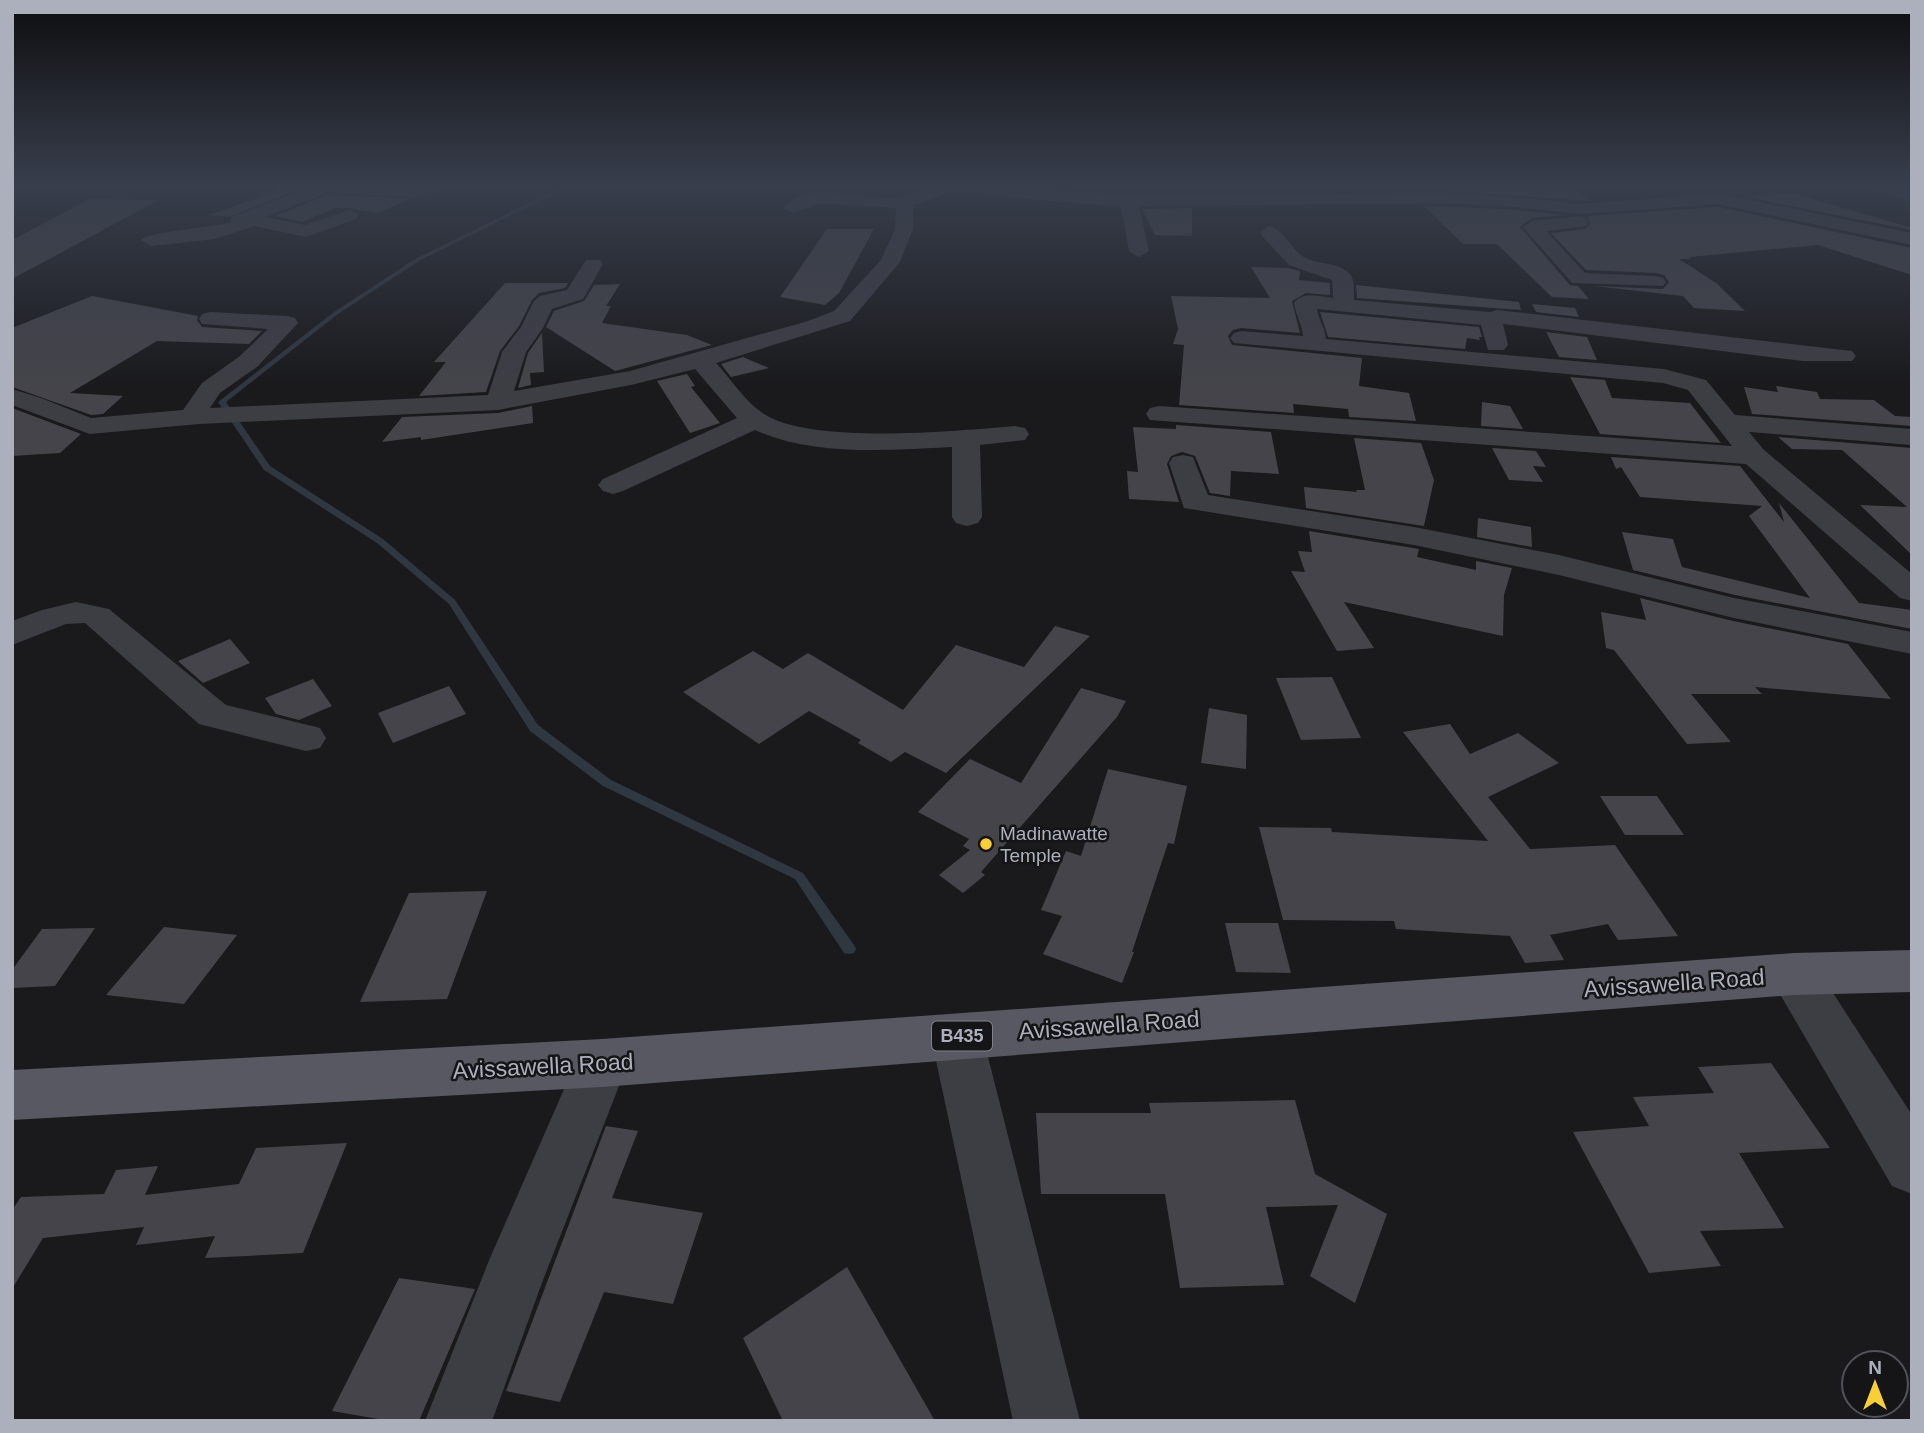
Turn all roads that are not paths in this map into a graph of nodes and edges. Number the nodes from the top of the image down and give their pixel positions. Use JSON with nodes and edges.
{"nodes":[{"id":1,"x":894,"y":252,"type":"edge"},
{"id":2,"x":1288,"y":252,"type":"edge"},
{"id":3,"x":1553,"y":252,"type":"edge"},
{"id":4,"x":593,"y":264,"type":"dead end"},
{"id":5,"x":1656,"y":282,"type":"dead end"},
{"id":6,"x":1344,"y":304,"type":"junction"},
{"id":7,"x":210,"y":319,"type":"dead end"},
{"id":8,"x":1491,"y":319,"type":"junction"},
{"id":9,"x":1648,"y":335,"type":"junction"},
{"id":10,"x":1242,"y":338,"type":"dead end"},
{"id":11,"x":1314,"y":343,"type":"junction"},
{"id":12,"x":1844,"y":356,"type":"dead end"},
{"id":13,"x":1499,"y":359,"type":"junction"},
{"id":14,"x":701,"y":360,"type":"junction"},
{"id":15,"x":1697,"y":385,"type":"junction"},
{"id":16,"x":17,"y":402,"type":"edge"},
{"id":17,"x":498,"y":402,"type":"junction"},
{"id":18,"x":1159,"y":414,"type":"dead end"},
{"id":19,"x":195,"y":417,"type":"junction"},
{"id":20,"x":754,"y":420,"type":"junction"},
{"id":21,"x":1726,"y":422,"type":"junction"},
{"id":22,"x":1014,"y":434,"type":"dead end"},
{"id":23,"x":1912,"y":437,"type":"edge"},
{"id":24,"x":966,"y":439,"type":"junction"},
{"id":25,"x":1754,"y":456,"type":"junction"},
{"id":26,"x":1183,"y":463,"type":"dead end"},
{"id":27,"x":613,"y":485,"type":"dead end"},
{"id":28,"x":967,"y":517,"type":"dead end"},
{"id":29,"x":1912,"y":591,"type":"edge"},
{"id":30,"x":12,"y":634,"type":"edge"},
{"id":31,"x":1912,"y":643,"type":"edge"},
{"id":32,"x":306,"y":738,"type":"dead end"},
{"id":33,"x":1912,"y":971,"type":"edge"},
{"id":34,"x":1794,"y":974,"type":"junction"},
{"id":35,"x":957,"y":1037,"type":"junction"},
{"id":36,"x":602,"y":1063,"type":"junction"},
{"id":37,"x":12,"y":1096,"type":"edge"},
{"id":38,"x":1912,"y":1166,"type":"edge"},
{"id":39,"x":458,"y":1421,"type":"edge"},
{"id":40,"x":1047,"y":1421,"type":"edge"}],
"edges":[{"from":1,"to":14,"type":"street"},
{"from":2,"to":6,"type":"street"},
{"from":3,"to":5,"type":"street"},
{"from":4,"to":17,"type":"street"},
{"from":6,"to":8,"type":"street"},
{"from":6,"to":11,"type":"street"},
{"from":7,"to":19,"type":"street"},
{"from":8,"to":9,"type":"street"},
{"from":8,"to":13,"type":"street"},
{"from":9,"to":12,"type":"street"},
{"from":9,"to":15,"type":"street"},
{"from":10,"to":11,"type":"street"},
{"from":11,"to":13,"type":"street"},
{"from":13,"to":15,"type":"street"},
{"from":14,"to":17,"type":"street"},
{"from":14,"to":20,"type":"street"},
{"from":15,"to":21,"type":"street"},
{"from":16,"to":19,"type":"street"},
{"from":17,"to":19,"type":"street"},
{"from":18,"to":25,"type":"street"},
{"from":20,"to":24,"type":"street"},
{"from":20,"to":27,"type":"street"},
{"from":21,"to":23,"type":"street"},
{"from":21,"to":25,"type":"street"},
{"from":22,"to":24,"type":"street"},
{"from":24,"to":28,"type":"street"},
{"from":25,"to":29,"type":"street"},
{"from":26,"to":31,"type":"street"},
{"from":30,"to":32,"type":"street"},
{"from":33,"to":34,"type":"main road","name":"Avissawella Road","number":"B435"},
{"from":34,"to":35,"type":"main road","name":"Avissawella Road","number":"B435"},
{"from":34,"to":38,"type":"street"},
{"from":35,"to":36,"type":"main road","name":"Avissawella Road","number":"B435"},
{"from":35,"to":40,"type":"street"},
{"from":36,"to":37,"type":"main road","name":"Avissawella Road","number":"B435"},
{"from":36,"to":39,"type":"street"}]}
